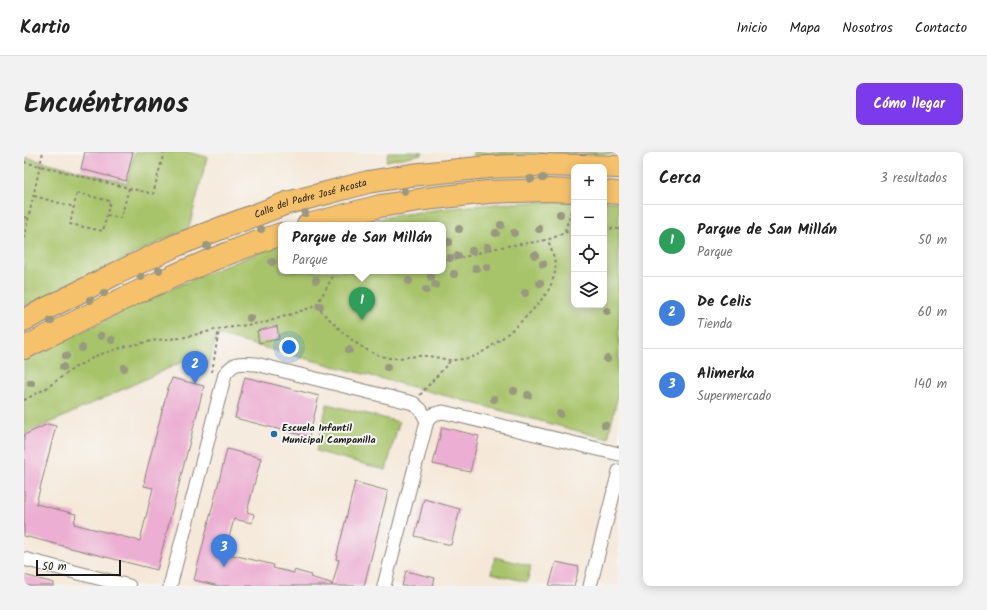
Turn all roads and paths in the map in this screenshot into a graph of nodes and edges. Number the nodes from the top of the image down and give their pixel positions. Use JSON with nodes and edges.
{"nodes":[{"id":1,"x":44,"y":152,"type":"edge"},
{"id":2,"x":164,"y":152,"type":"edge"},
{"id":3,"x":24,"y":162,"type":"edge"},
{"id":4,"x":40,"y":166,"type":"junction"},
{"id":5,"x":619,"y":167,"type":"edge"},
{"id":6,"x":129,"y":188,"type":"junction"},
{"id":7,"x":571,"y":191,"type":"edge"},
{"id":8,"x":607,"y":192,"type":"edge"},
{"id":9,"x":619,"y":193,"type":"edge"},
{"id":10,"x":34,"y":196,"type":"junction"},
{"id":11,"x":74,"y":207,"type":"junction"},
{"id":12,"x":571,"y":213,"type":"edge"},
{"id":13,"x":107,"y":215,"type":"junction"},
{"id":14,"x":24,"y":217,"type":"edge"},
{"id":15,"x":28,"y":218,"type":"junction"},
{"id":16,"x":319,"y":222,"type":"edge"},
{"id":17,"x":607,"y":228,"type":"edge"},
{"id":18,"x":619,"y":229,"type":"edge"},
{"id":19,"x":571,"y":231,"type":"edge"},
{"id":20,"x":565,"y":232,"type":"junction"},
{"id":21,"x":278,"y":235,"type":"edge"},
{"id":22,"x":24,"y":238,"type":"edge"},
{"id":23,"x":548,"y":240,"type":"junction"},
{"id":24,"x":446,"y":261,"type":"edge"},
{"id":25,"x":334,"y":274,"type":"edge"},
{"id":26,"x":316,"y":306,"type":"junction"},
{"id":27,"x":24,"y":320,"type":"edge"},
{"id":28,"x":220,"y":330,"type":"junction"},
{"id":29,"x":24,"y":348,"type":"edge"},
{"id":30,"x":451,"y":360,"type":"junction"},
{"id":31,"x":223,"y":380,"type":"junction"},
{"id":32,"x":24,"y":400,"type":"edge"},
{"id":33,"x":413,"y":403,"type":"junction"},
{"id":34,"x":427,"y":421,"type":"junction"},
{"id":35,"x":619,"y":454,"type":"edge"},
{"id":36,"x":619,"y":471,"type":"edge"},
{"id":37,"x":24,"y":559,"type":"edge"},
{"id":38,"x":129,"y":586,"type":"edge"},
{"id":39,"x":170,"y":586,"type":"edge"},
{"id":40,"x":384,"y":586,"type":"edge"},
{"id":41,"x":590,"y":586,"type":"edge"}],
"edges":[{"from":1,"to":4,"type":"path"},
{"from":2,"to":6,"type":"path"},
{"from":3,"to":4,"type":"path"},
{"from":4,"to":6,"type":"path"},
{"from":4,"to":10,"type":"path"},
{"from":5,"to":27,"type":"highway","name":"Calle del Padre José Acosta"},
{"from":6,"to":13,"type":"path"},
{"from":7,"to":16,"type":"highway"},
{"from":8,"to":9,"type":"highway"},
{"from":10,"to":11,"type":"path"},
{"from":10,"to":15,"type":"path"},
{"from":11,"to":13,"type":"path"},
{"from":11,"to":13,"type":"path"},
{"from":12,"to":20,"type":"path"},
{"from":14,"to":15,"type":"path"},
{"from":15,"to":22,"type":"path"},
{"from":17,"to":18,"type":"path"},
{"from":19,"to":20,"type":"path"},
{"from":20,"to":23,"type":"path"},
{"from":21,"to":29,"type":"highway"},
{"from":23,"to":24,"type":"path"},
{"from":23,"to":30,"type":"path"},
{"from":25,"to":26,"type":"path"},
{"from":26,"to":28,"type":"path"},
{"from":26,"to":30,"type":"path"},
{"from":28,"to":31,"type":"path"},
{"from":28,"to":32,"type":"path"},
{"from":30,"to":33,"type":"path"},
{"from":31,"to":33,"type":"street"},
{"from":31,"to":39,"type":"street"},
{"from":33,"to":34,"type":"street"},
{"from":34,"to":35,"type":"street"},
{"from":34,"to":40,"type":"street"},
{"from":36,"to":41,"type":"street"},
{"from":37,"to":38,"type":"street"}]}
